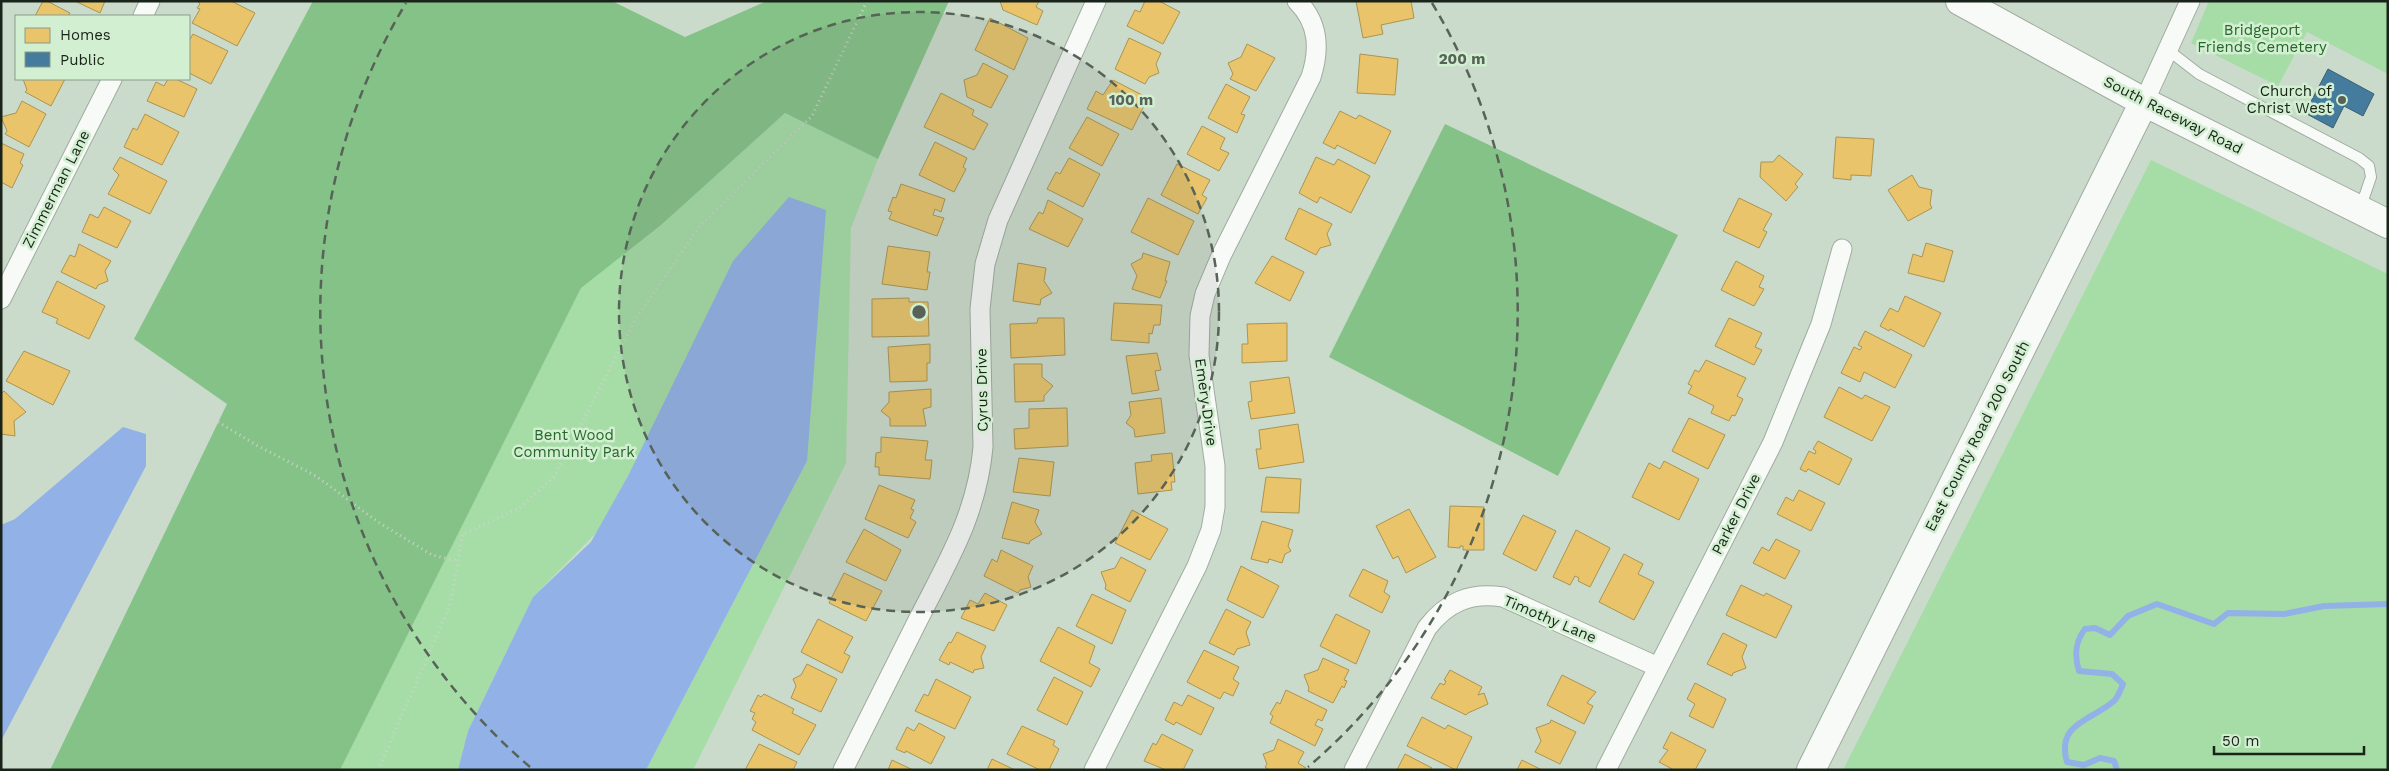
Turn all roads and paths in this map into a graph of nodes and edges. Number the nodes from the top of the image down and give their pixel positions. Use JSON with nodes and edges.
{"nodes":[{"id":1,"x":150,"y":1,"type":"edge"},
{"id":2,"x":867,"y":1,"type":"edge"},
{"id":3,"x":1096,"y":1,"type":"edge"},
{"id":4,"x":1297,"y":1,"type":"edge"},
{"id":5,"x":1960,"y":1,"type":"edge"},
{"id":6,"x":2190,"y":1,"type":"edge"},
{"id":7,"x":143,"y":15,"type":"edge"},
{"id":8,"x":2168,"y":50,"type":"junction"},
{"id":9,"x":111,"y":80,"type":"edge"},
{"id":10,"x":2144,"y":102,"type":"junction"},
{"id":11,"x":2360,"y":210,"type":"junction"},
{"id":12,"x":2388,"y":224,"type":"edge"},
{"id":13,"x":1842,"y":249,"type":"dead end"},
{"id":14,"x":1,"y":299,"type":"edge"},
{"id":15,"x":1,"y":320,"type":"edge"},
{"id":16,"x":216,"y":421,"type":"junction"},
{"id":17,"x":458,"y":561,"type":"junction"},
{"id":18,"x":1658,"y":667,"type":"junction"},
{"id":19,"x":32,"y":770,"type":"edge"},
{"id":20,"x":378,"y":770,"type":"edge"},
{"id":21,"x":843,"y":770,"type":"edge"},
{"id":22,"x":1094,"y":770,"type":"edge"},
{"id":23,"x":1354,"y":770,"type":"edge"},
{"id":24,"x":1606,"y":770,"type":"edge"},
{"id":25,"x":1811,"y":770,"type":"edge"}],
"edges":[{"from":1,"to":7,"type":"street"},
{"from":2,"to":17,"type":"path"},
{"from":3,"to":21,"type":"street","name":"Cyrus Drive"},
{"from":4,"to":22,"type":"street","name":"Emery Drive"},
{"from":5,"to":10,"type":"street","name":"South Raceway Road"},
{"from":6,"to":8,"type":"street"},
{"from":8,"to":10,"type":"street"},
{"from":8,"to":11,"type":"lane"},
{"from":9,"to":14,"type":"street","name":"Zimmerman Lane"},
{"from":10,"to":11,"type":"street","name":"South Raceway Road"},
{"from":10,"to":25,"type":"street","name":"East County Road 200 South"},
{"from":11,"to":12,"type":"street","name":"South Raceway Road"},
{"from":13,"to":18,"type":"street","name":"Parker Drive"},
{"from":15,"to":16,"type":"path"},
{"from":16,"to":17,"type":"path"},
{"from":16,"to":19,"type":"path"},
{"from":17,"to":20,"type":"path"},
{"from":18,"to":23,"type":"street","name":"Timothy Lane"},
{"from":18,"to":24,"type":"street","name":"Parker Drive"}]}
